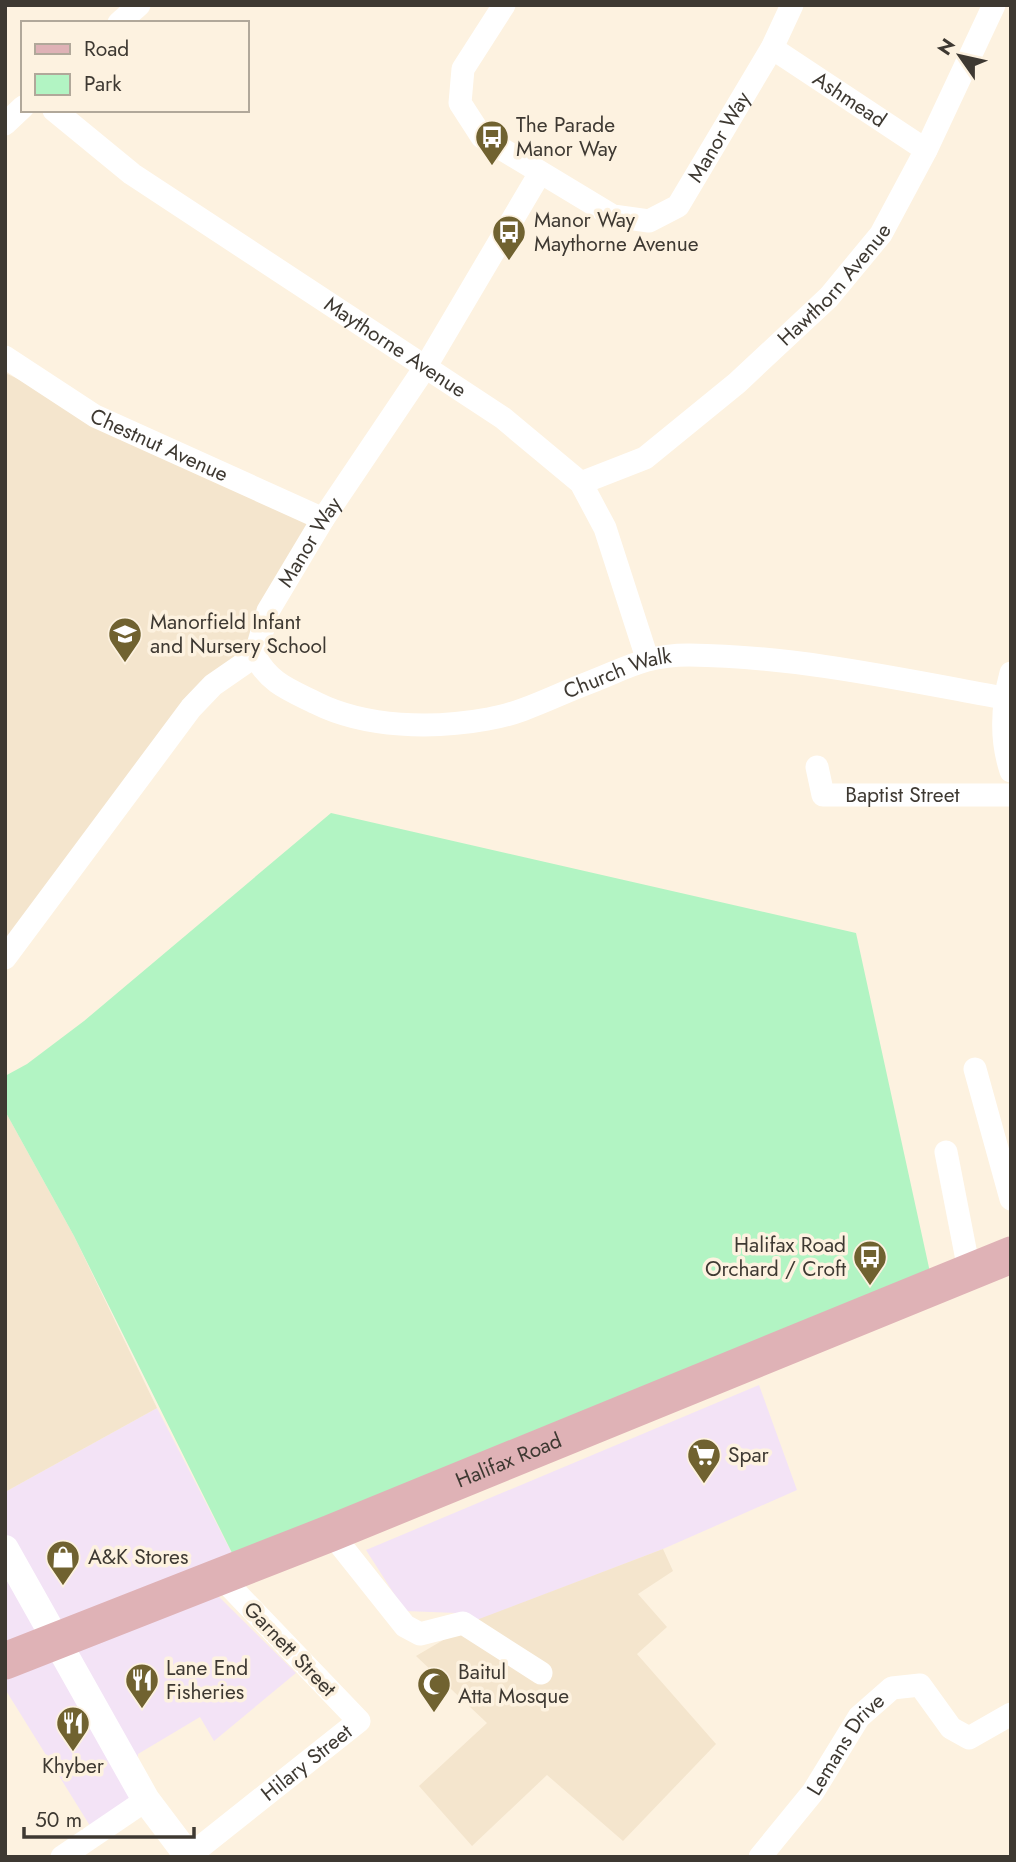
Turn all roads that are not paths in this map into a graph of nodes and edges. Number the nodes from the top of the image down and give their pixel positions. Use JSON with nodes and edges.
{"nodes":[{"id":1,"x":139,"y":5,"type":"edge"},
{"id":2,"x":504,"y":5,"type":"edge"},
{"id":3,"x":792,"y":5,"type":"edge"},
{"id":4,"x":994,"y":5,"type":"edge"},
{"id":5,"x":121,"y":21,"type":"edge"},
{"id":6,"x":772,"y":48,"type":"junction"},
{"id":7,"x":21,"y":109,"type":"edge"},
{"id":8,"x":56,"y":112,"type":"edge"},
{"id":9,"x":5,"y":124,"type":"edge"},
{"id":10,"x":926,"y":150,"type":"junction"},
{"id":11,"x":540,"y":173,"type":"junction"},
{"id":12,"x":5,"y":357,"type":"edge"},
{"id":13,"x":426,"y":366,"type":"junction"},
{"id":14,"x":581,"y":483,"type":"junction"},
{"id":15,"x":323,"y":519,"type":"junction"},
{"id":16,"x":255,"y":656,"type":"junction"},
{"id":17,"x":647,"y":658,"type":"junction"},
{"id":18,"x":1011,"y":673,"type":"edge"},
{"id":19,"x":1004,"y":698,"type":"junction"},
{"id":20,"x":817,"y":767,"type":"dead end"},
{"id":21,"x":1011,"y":771,"type":"edge"},
{"id":22,"x":1011,"y":794,"type":"edge"},
{"id":23,"x":5,"y":958,"type":"edge"},
{"id":24,"x":975,"y":1069,"type":"dead end"},
{"id":25,"x":946,"y":1152,"type":"dead end"},
{"id":26,"x":1011,"y":1199,"type":"edge"},
{"id":27,"x":1011,"y":1255,"type":"edge"},
{"id":28,"x":969,"y":1270,"type":"junction"},
{"id":29,"x":331,"y":1533,"type":"junction"},
{"id":30,"x":5,"y":1549,"type":"edge"},
{"id":31,"x":221,"y":1577,"type":"junction"},
{"id":32,"x":54,"y":1640,"type":"junction"},
{"id":33,"x":5,"y":1661,"type":"edge"},
{"id":34,"x":541,"y":1673,"type":"dead end"},
{"id":35,"x":1011,"y":1714,"type":"edge"},
{"id":36,"x":359,"y":1721,"type":"joint"},
{"id":37,"x":146,"y":1800,"type":"junction"},
{"id":38,"x":189,"y":1856,"type":"edge"},
{"id":39,"x":62,"y":1857,"type":"edge"},
{"id":40,"x":760,"y":1857,"type":"edge"}],
"edges":[{"from":1,"to":5,"type":"street"},
{"from":2,"to":11,"type":"street","name":"Manor Way"},
{"from":3,"to":6,"type":"street","name":"Manor Way"},
{"from":4,"to":10,"type":"street","name":"Hawthorn Avenue"},
{"from":6,"to":10,"type":"street","name":"Ashmead"},
{"from":6,"to":11,"type":"street","name":"Manor Way"},
{"from":7,"to":9,"type":"street"},
{"from":8,"to":13,"type":"street","name":"Maythorne Avenue"},
{"from":10,"to":14,"type":"street","name":"Hawthorn Avenue"},
{"from":11,"to":13,"type":"street","name":"Manor Way"},
{"from":12,"to":15,"type":"street","name":"Chestnut Avenue"},
{"from":13,"to":14,"type":"street","name":"Maythorne Avenue"},
{"from":13,"to":15,"type":"street","name":"Manor Way"},
{"from":14,"to":17,"type":"street","name":"Maythorne Avenue"},
{"from":15,"to":16,"type":"street","name":"Manor Way"},
{"from":16,"to":17,"type":"street","name":"Church Walk"},
{"from":16,"to":23,"type":"street"},
{"from":17,"to":19,"type":"street","name":"Church Walk"},
{"from":18,"to":19,"type":"street"},
{"from":19,"to":21,"type":"street"},
{"from":20,"to":22,"type":"street","name":"Baptist Street"},
{"from":24,"to":26,"type":"street"},
{"from":25,"to":28,"type":"street"},
{"from":27,"to":28,"type":"main road","name":"Halifax Road"},
{"from":28,"to":29,"type":"main road","name":"Halifax Road"},
{"from":29,"to":31,"type":"main road","name":"Halifax Road"},
{"from":29,"to":34,"type":"street"},
{"from":30,"to":32,"type":"street"},
{"from":31,"to":32,"type":"main road","name":"Halifax Road"},
{"from":31,"to":36,"type":"street","name":"Garnett Street"},
{"from":32,"to":33,"type":"main road","name":"Halifax Road"},
{"from":32,"to":37,"type":"street"},
{"from":35,"to":40,"type":"street","name":"Lemans Drive"},
{"from":36,"to":38,"type":"street","name":"Hilary Street"},
{"from":37,"to":38,"type":"street"},
{"from":37,"to":39,"type":"street"}]}
